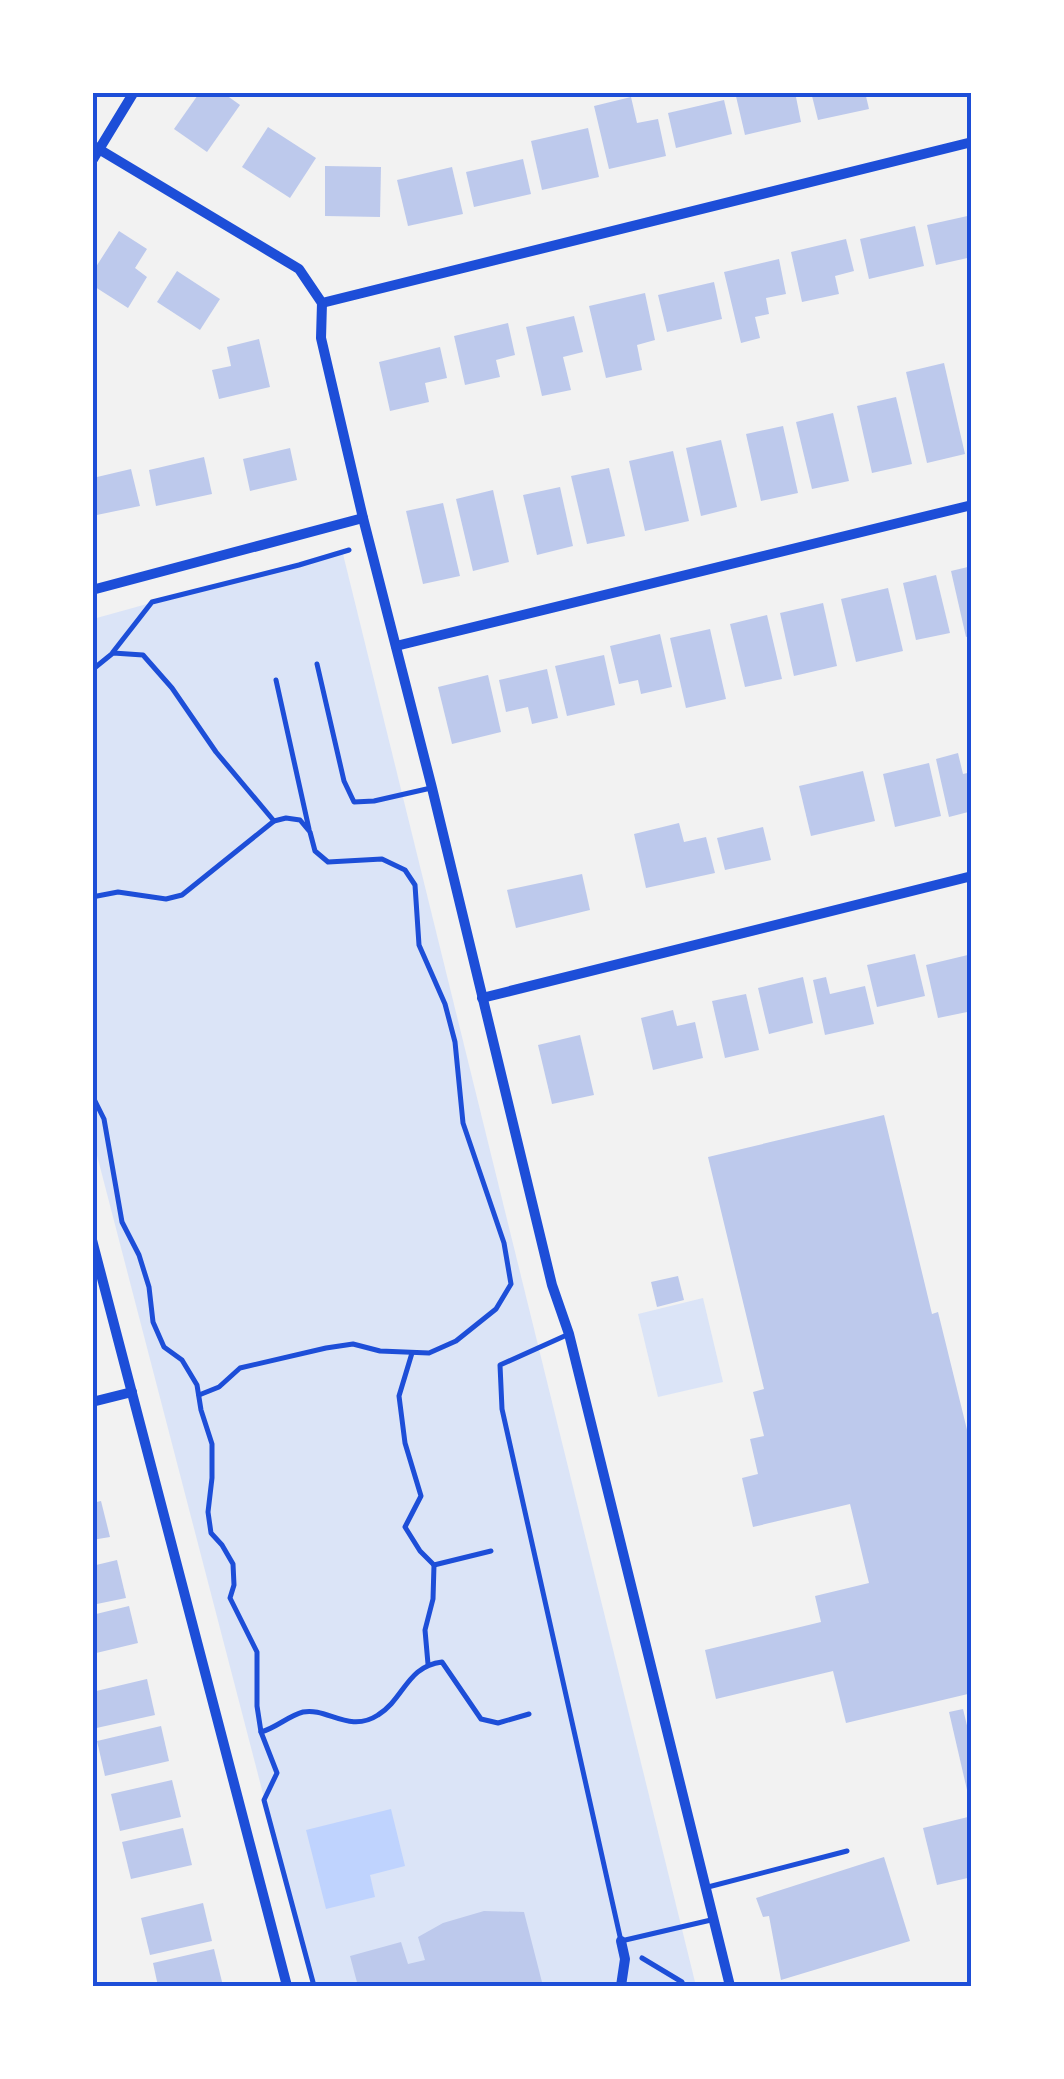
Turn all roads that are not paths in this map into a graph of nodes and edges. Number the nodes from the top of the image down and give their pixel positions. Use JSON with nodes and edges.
{"nodes":[{"id":1,"x":134,"y":92,"type":"edge"},
{"id":2,"x":972,"y":142,"type":"edge"},
{"id":3,"x":96,"y":147,"type":"edge"},
{"id":4,"x":92,"y":160,"type":"edge"},
{"id":5,"x":322,"y":303,"type":"junction"},
{"id":6,"x":972,"y":506,"type":"edge"},
{"id":7,"x":362,"y":518,"type":"junction"},
{"id":8,"x":92,"y":590,"type":"edge"},
{"id":9,"x":396,"y":646,"type":"junction"},
{"id":10,"x":317,"y":664,"type":"dead end"},
{"id":11,"x":432,"y":788,"type":"junction"},
{"id":12,"x":972,"y":876,"type":"edge"},
{"id":13,"x":482,"y":998,"type":"junction"},
{"id":14,"x":92,"y":1240,"type":"edge"},
{"id":15,"x":569,"y":1334,"type":"junction"},
{"id":16,"x":132,"y":1392,"type":"junction"},
{"id":17,"x":92,"y":1402,"type":"edge"},
{"id":18,"x":847,"y":1851,"type":"dead end"},
{"id":19,"x":705,"y":1888,"type":"junction"},
{"id":20,"x":713,"y":1920,"type":"junction"},
{"id":21,"x":621,"y":1941,"type":"junction"},
{"id":22,"x":288,"y":1986,"type":"edge"},
{"id":23,"x":621,"y":1986,"type":"edge"},
{"id":24,"x":730,"y":1986,"type":"edge"}],
"edges":[{"from":1,"to":3,"type":"street"},
{"from":2,"to":5,"type":"street"},
{"from":3,"to":4,"type":"street"},
{"from":3,"to":5,"type":"street"},
{"from":5,"to":7,"type":"street"},
{"from":6,"to":9,"type":"street"},
{"from":7,"to":8,"type":"street"},
{"from":7,"to":9,"type":"street"},
{"from":9,"to":11,"type":"street"},
{"from":10,"to":11,"type":"lane"},
{"from":11,"to":13,"type":"street"},
{"from":12,"to":13,"type":"street"},
{"from":13,"to":15,"type":"street"},
{"from":14,"to":16,"type":"street"},
{"from":15,"to":19,"type":"street"},
{"from":15,"to":21,"type":"lane"},
{"from":16,"to":17,"type":"street"},
{"from":16,"to":22,"type":"street"},
{"from":18,"to":19,"type":"lane"},
{"from":19,"to":20,"type":"street"},
{"from":20,"to":21,"type":"lane"},
{"from":20,"to":24,"type":"street"},
{"from":21,"to":23,"type":"street"}]}
